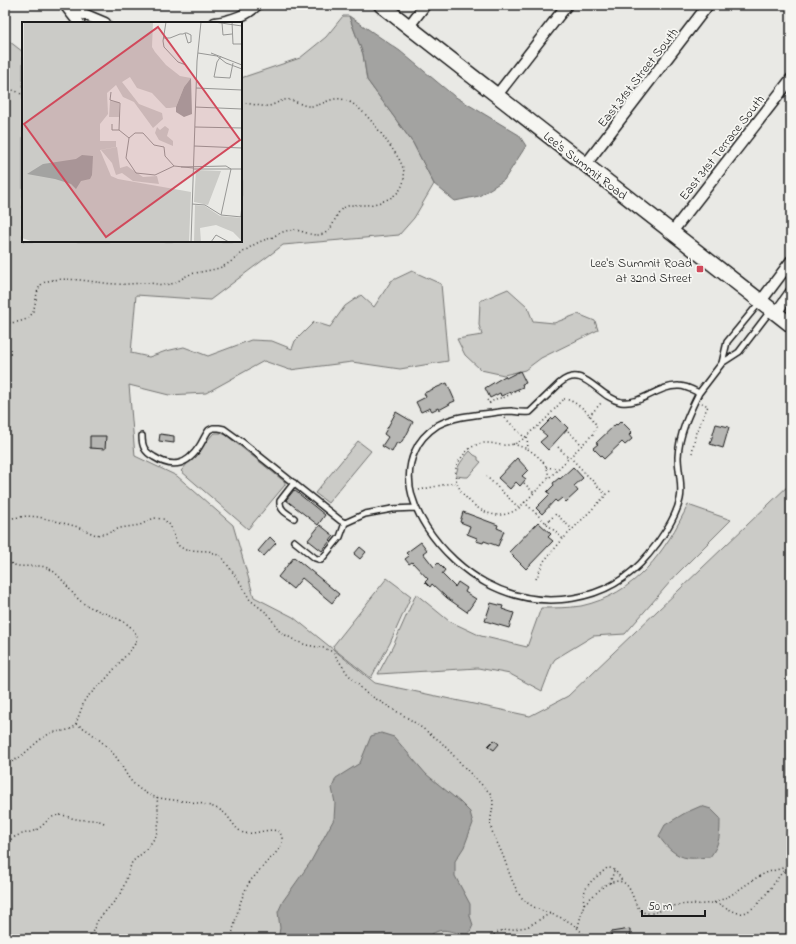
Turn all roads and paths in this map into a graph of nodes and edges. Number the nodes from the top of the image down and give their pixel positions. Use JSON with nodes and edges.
{"nodes":[{"id":1,"x":257,"y":5,"type":"edge"},
{"id":2,"x":381,"y":5,"type":"edge"},
{"id":3,"x":425,"y":5,"type":"edge"},
{"id":4,"x":567,"y":5,"type":"edge"},
{"id":5,"x":708,"y":5,"type":"edge"},
{"id":6,"x":67,"y":6,"type":"edge"},
{"id":7,"x":78,"y":22,"type":"edge"},
{"id":8,"x":103,"y":22,"type":"edge"},
{"id":9,"x":222,"y":22,"type":"edge"},
{"id":10,"x":409,"y":26,"type":"junction"},
{"id":11,"x":791,"y":79,"type":"edge"},
{"id":12,"x":5,"y":88,"type":"edge"},
{"id":13,"x":22,"y":94,"type":"edge"},
{"id":14,"x":497,"y":95,"type":"junction"},
{"id":15,"x":242,"y":102,"type":"edge"},
{"id":16,"x":586,"y":164,"type":"junction"},
{"id":17,"x":672,"y":232,"type":"junction"},
{"id":18,"x":791,"y":261,"type":"edge"},
{"id":19,"x":791,"y":292,"type":"edge"},
{"id":20,"x":769,"y":308,"type":"junction"},
{"id":21,"x":5,"y":323,"type":"edge"},
{"id":22,"x":791,"y":325,"type":"edge"},
{"id":23,"x":722,"y":363,"type":"junction"},
{"id":24,"x":519,"y":390,"type":"dead end"},
{"id":25,"x":699,"y":393,"type":"junction"},
{"id":26,"x":486,"y":400,"type":"dead end"},
{"id":27,"x":696,"y":400,"type":"junction"},
{"id":28,"x":602,"y":402,"type":"dead end"},
{"id":29,"x":489,"y":403,"type":"junction"},
{"id":30,"x":495,"y":408,"type":"dead end"},
{"id":31,"x":503,"y":416,"type":"dead end"},
{"id":32,"x":589,"y":416,"type":"junction"},
{"id":33,"x":568,"y":431,"type":"dead end"},
{"id":34,"x":142,"y":436,"type":"dead end"},
{"id":35,"x":526,"y":437,"type":"junction"},
{"id":36,"x":513,"y":444,"type":"junction"},
{"id":37,"x":582,"y":445,"type":"junction"},
{"id":38,"x":558,"y":447,"type":"dead end"},
{"id":39,"x":528,"y":449,"type":"junction"},
{"id":40,"x":692,"y":453,"type":"dead end"},
{"id":41,"x":569,"y":458,"type":"junction"},
{"id":42,"x":546,"y":466,"type":"junction"},
{"id":43,"x":559,"y":468,"type":"junction"},
{"id":44,"x":486,"y":476,"type":"dead end"},
{"id":45,"x":548,"y":479,"type":"junction"},
{"id":46,"x":456,"y":482,"type":"junction"},
{"id":47,"x":294,"y":483,"type":"junction"},
{"id":48,"x":524,"y":483,"type":"dead end"},
{"id":49,"x":612,"y":489,"type":"dead end"},
{"id":50,"x":410,"y":492,"type":"junction"},
{"id":51,"x":534,"y":492,"type":"junction"},
{"id":52,"x":606,"y":495,"type":"junction"},
{"id":53,"x":524,"y":502,"type":"junction"},
{"id":54,"x":415,"y":508,"type":"junction"},
{"id":55,"x":519,"y":508,"type":"junction"},
{"id":56,"x":294,"y":518,"type":"dead end"},
{"id":57,"x":5,"y":519,"type":"edge"},
{"id":58,"x":345,"y":523,"type":"junction"},
{"id":59,"x":546,"y":523,"type":"junction"},
{"id":60,"x":573,"y":530,"type":"junction"},
{"id":61,"x":563,"y":540,"type":"junction"},
{"id":62,"x":294,"y":541,"type":"dead end"},
{"id":63,"x":5,"y":558,"type":"edge"},
{"id":64,"x":536,"y":579,"type":"dead end"},
{"id":65,"x":76,"y":724,"type":"junction"},
{"id":66,"x":5,"y":764,"type":"edge"},
{"id":67,"x":157,"y":797,"type":"junction"},
{"id":68,"x":104,"y":823,"type":"dead end"},
{"id":69,"x":5,"y":845,"type":"edge"},
{"id":70,"x":791,"y":863,"type":"edge"},
{"id":71,"x":786,"y":867,"type":"junction"},
{"id":72,"x":614,"y":870,"type":"junction"},
{"id":73,"x":610,"y":883,"type":"junction"},
{"id":74,"x":624,"y":883,"type":"junction"},
{"id":75,"x":715,"y":902,"type":"junction"},
{"id":76,"x":584,"y":904,"type":"junction"},
{"id":77,"x":551,"y":913,"type":"junction"},
{"id":78,"x":578,"y":927,"type":"junction"},
{"id":79,"x":89,"y":939,"type":"edge"},
{"id":80,"x":231,"y":939,"type":"edge"},
{"id":81,"x":487,"y":939,"type":"edge"},
{"id":82,"x":586,"y":939,"type":"edge"}],
"edges":[{"from":1,"to":9,"type":"street"},
{"from":2,"to":10,"type":"main road","name":"Lee's Summit Road"},
{"from":3,"to":10,"type":"street"},
{"from":4,"to":14,"type":"street"},
{"from":5,"to":16,"type":"street","name":"East 31st Street South"},
{"from":6,"to":7,"type":"street"},
{"from":6,"to":8,"type":"street"},
{"from":10,"to":14,"type":"main road","name":"Lee's Summit Road"},
{"from":11,"to":17,"type":"street","name":"East 31st Terrace South"},
{"from":12,"to":13,"type":"path"},
{"from":14,"to":16,"type":"main road","name":"Lee's Summit Road"},
{"from":15,"to":21,"type":"path"},
{"from":16,"to":17,"type":"main road","name":"Lee's Summit Road"},
{"from":17,"to":20,"type":"main road","name":"Lee's Summit Road"},
{"from":18,"to":20,"type":"street"},
{"from":19,"to":20,"type":"street"},
{"from":20,"to":22,"type":"main road","name":"Lee's Summit Road"},
{"from":20,"to":23,"type":"lane"},
{"from":20,"to":23,"type":"lane"},
{"from":23,"to":25,"type":"lane"},
{"from":24,"to":29,"type":"path"},
{"from":25,"to":27,"type":"lane"},
{"from":25,"to":50,"type":"lane"},
{"from":26,"to":29,"type":"path"},
{"from":27,"to":40,"type":"path"},
{"from":27,"to":54,"type":"lane"},
{"from":28,"to":32,"type":"path"},
{"from":29,"to":30,"type":"path"},
{"from":31,"to":35,"type":"path"},
{"from":32,"to":35,"type":"path"},
{"from":32,"to":37,"type":"path"},
{"from":33,"to":37,"type":"path"},
{"from":34,"to":47,"type":"lane"},
{"from":35,"to":36,"type":"path"},
{"from":35,"to":39,"type":"path"},
{"from":36,"to":39,"type":"path"},
{"from":36,"to":46,"type":"path"},
{"from":37,"to":41,"type":"path"},
{"from":38,"to":41,"type":"path"},
{"from":39,"to":42,"type":"path"},
{"from":41,"to":43,"type":"path"},
{"from":41,"to":52,"type":"path"},
{"from":42,"to":43,"type":"path"},
{"from":42,"to":45,"type":"path"},
{"from":43,"to":45,"type":"path"},
{"from":44,"to":55,"type":"path"},
{"from":45,"to":51,"type":"path"},
{"from":46,"to":50,"type":"path"},
{"from":46,"to":55,"type":"path"},
{"from":47,"to":56,"type":"lane"},
{"from":47,"to":58,"type":"lane"},
{"from":48,"to":51,"type":"path"},
{"from":49,"to":52,"type":"path"},
{"from":50,"to":54,"type":"lane"},
{"from":51,"to":53,"type":"path"},
{"from":52,"to":60,"type":"path"},
{"from":53,"to":55,"type":"path"},
{"from":53,"to":59,"type":"path"},
{"from":54,"to":58,"type":"lane"},
{"from":57,"to":77,"type":"path"},
{"from":58,"to":62,"type":"lane"},
{"from":59,"to":60,"type":"path"},
{"from":59,"to":61,"type":"path"},
{"from":60,"to":61,"type":"path"},
{"from":61,"to":64,"type":"path"},
{"from":63,"to":65,"type":"path"},
{"from":65,"to":66,"type":"path"},
{"from":65,"to":67,"type":"path"},
{"from":67,"to":79,"type":"path"},
{"from":67,"to":80,"type":"path"},
{"from":68,"to":69,"type":"path"},
{"from":70,"to":71,"type":"path"},
{"from":71,"to":75,"type":"path"},
{"from":71,"to":75,"type":"path"},
{"from":72,"to":73,"type":"path"},
{"from":72,"to":74,"type":"path"},
{"from":72,"to":76,"type":"path"},
{"from":73,"to":74,"type":"path"},
{"from":73,"to":76,"type":"path"},
{"from":74,"to":75,"type":"path"},
{"from":76,"to":78,"type":"path"},
{"from":77,"to":78,"type":"path"},
{"from":77,"to":81,"type":"path"},
{"from":78,"to":82,"type":"path"}]}
